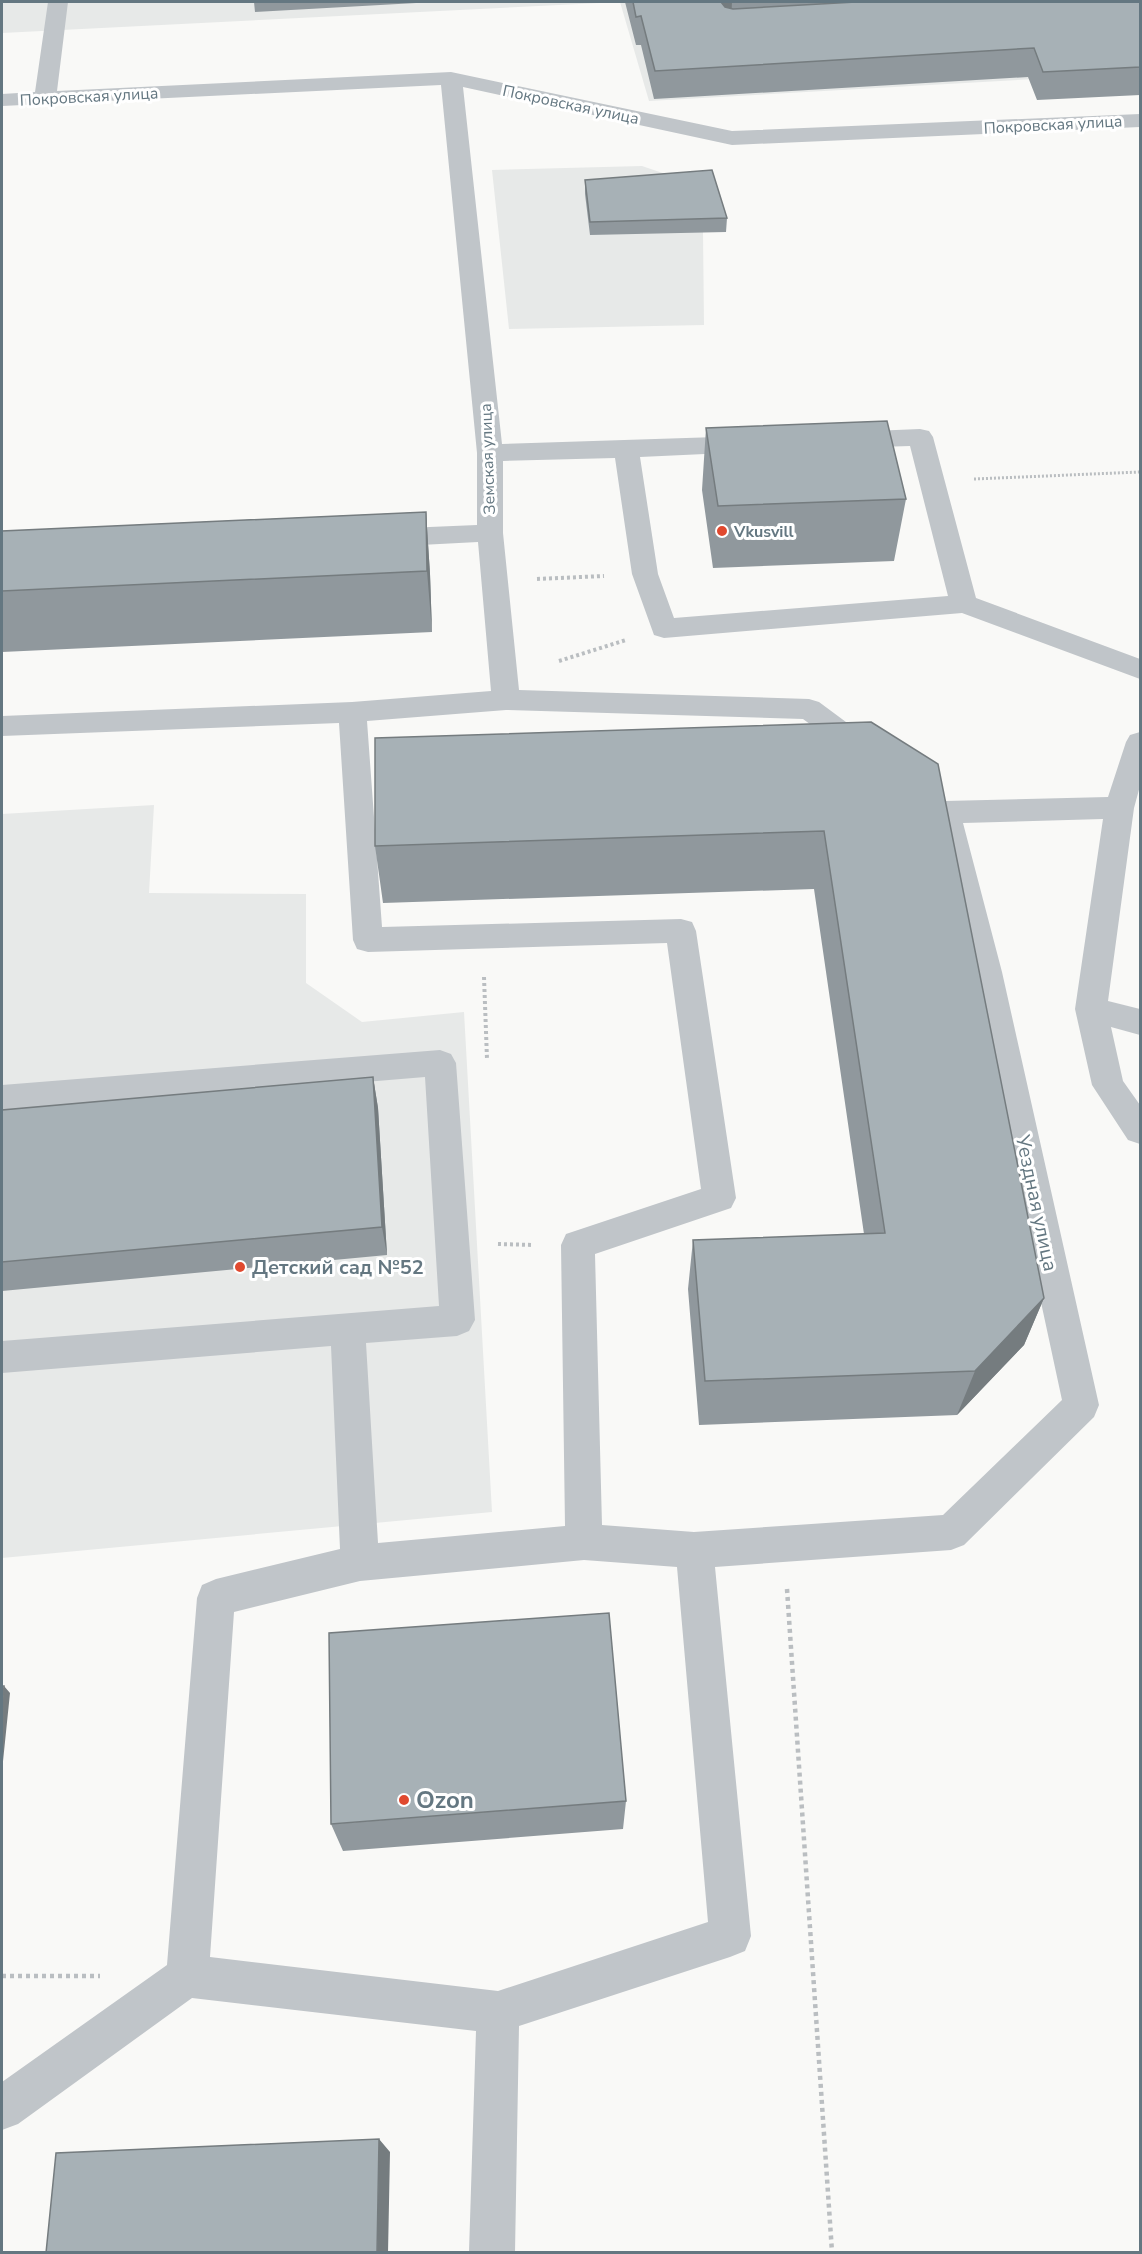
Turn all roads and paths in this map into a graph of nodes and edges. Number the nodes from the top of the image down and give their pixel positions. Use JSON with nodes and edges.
{"nodes":[{"id":1,"x":57,"y":2,"type":"edge"},
{"id":2,"x":451,"y":78,"type":"junction"},
{"id":3,"x":45,"y":98,"type":"junction"},
{"id":4,"x":2,"y":100,"type":"edge"},
{"id":5,"x":1140,"y":120,"type":"edge"},
{"id":6,"x":826,"y":441,"type":"edge"},
{"id":7,"x":767,"y":443,"type":"edge"},
{"id":8,"x":626,"y":449,"type":"junction"},
{"id":9,"x":490,"y":453,"type":"junction"},
{"id":10,"x":1140,"y":472,"type":"edge"},
{"id":11,"x":931,"y":481,"type":"junction"},
{"id":12,"x":490,"y":533,"type":"junction"},
{"id":13,"x":359,"y":539,"type":"edge"},
{"id":14,"x":645,"y":574,"type":"junction"},
{"id":15,"x":494,"y":581,"type":"junction"},
{"id":16,"x":964,"y":604,"type":"junction"},
{"id":17,"x":664,"y":628,"type":"junction"},
{"id":18,"x":1140,"y":669,"type":"edge"},
{"id":19,"x":505,"y":689,"type":"junction"},
{"id":20,"x":352,"y":712,"type":"junction"},
{"id":21,"x":2,"y":726,"type":"edge"},
{"id":22,"x":1140,"y":742,"type":"edge"},
{"id":23,"x":882,"y":764,"type":"edge"},
{"id":24,"x":1119,"y":808,"type":"junction"},
{"id":25,"x":482,"y":937,"type":"junction"},
{"id":26,"x":1091,"y":1009,"type":"junction"},
{"id":27,"x":1140,"y":1022,"type":"edge"},
{"id":28,"x":487,"y":1067,"type":"dead end"},
{"id":29,"x":2,"y":1098,"type":"edge"},
{"id":30,"x":1140,"y":1130,"type":"edge"},
{"id":31,"x":493,"y":1244,"type":"dead end"},
{"id":32,"x":579,"y":1245,"type":"junction"},
{"id":33,"x":348,"y":1329,"type":"junction"},
{"id":34,"x":2,"y":1357,"type":"edge"},
{"id":35,"x":585,"y":1542,"type":"junction"},
{"id":36,"x":784,"y":1544,"type":"junction"},
{"id":37,"x":694,"y":1550,"type":"junction"},
{"id":38,"x":360,"y":1563,"type":"junction"},
{"id":39,"x":2,"y":1976,"type":"edge"},
{"id":40,"x":106,"y":1976,"type":"dead end"},
{"id":41,"x":187,"y":1976,"type":"junction"},
{"id":42,"x":498,"y":2012,"type":"junction"},
{"id":43,"x":2,"y":2108,"type":"edge"},
{"id":44,"x":492,"y":2253,"type":"edge"},
{"id":45,"x":832,"y":2253,"type":"edge"}],
"edges":[{"from":1,"to":3,"type":"street"},
{"from":2,"to":3,"type":"street","name":"Покровская улица"},
{"from":2,"to":5,"type":"street","name":"Покровская улица"},
{"from":2,"to":9,"type":"street","name":"Земская улица"},
{"from":3,"to":4,"type":"street","name":"Покровская улица"},
{"from":6,"to":11,"type":"street"},
{"from":7,"to":8,"type":"street"},
{"from":8,"to":9,"type":"street"},
{"from":8,"to":14,"type":"street"},
{"from":9,"to":12,"type":"street","name":"Земская улица"},
{"from":10,"to":11,"type":"path"},
{"from":11,"to":16,"type":"street"},
{"from":12,"to":13,"type":"street","name":"Земская улица"},
{"from":12,"to":15,"type":"street"},
{"from":14,"to":15,"type":"path"},
{"from":14,"to":17,"type":"street"},
{"from":15,"to":19,"type":"street"},
{"from":16,"to":17,"type":"street"},
{"from":16,"to":18,"type":"street"},
{"from":17,"to":19,"type":"path"},
{"from":19,"to":20,"type":"street"},
{"from":19,"to":23,"type":"street"},
{"from":20,"to":21,"type":"street"},
{"from":20,"to":25,"type":"street"},
{"from":22,"to":24,"type":"street"},
{"from":24,"to":26,"type":"street"},
{"from":24,"to":36,"type":"street","name":"Уездная улица"},
{"from":25,"to":28,"type":"path"},
{"from":25,"to":32,"type":"street"},
{"from":26,"to":27,"type":"street"},
{"from":26,"to":30,"type":"street"},
{"from":29,"to":33,"type":"street"},
{"from":31,"to":32,"type":"path"},
{"from":32,"to":35,"type":"street"},
{"from":33,"to":34,"type":"street"},
{"from":33,"to":38,"type":"street"},
{"from":35,"to":37,"type":"street","name":"Уездная улица"},
{"from":35,"to":38,"type":"street","name":"Уездная улица"},
{"from":36,"to":37,"type":"street","name":"Уездная улица"},
{"from":36,"to":45,"type":"path"},
{"from":37,"to":42,"type":"street"},
{"from":38,"to":41,"type":"street","name":"Уездная улица"},
{"from":39,"to":40,"type":"path"},
{"from":41,"to":42,"type":"street"},
{"from":41,"to":43,"type":"street"},
{"from":42,"to":44,"type":"street"}]}
